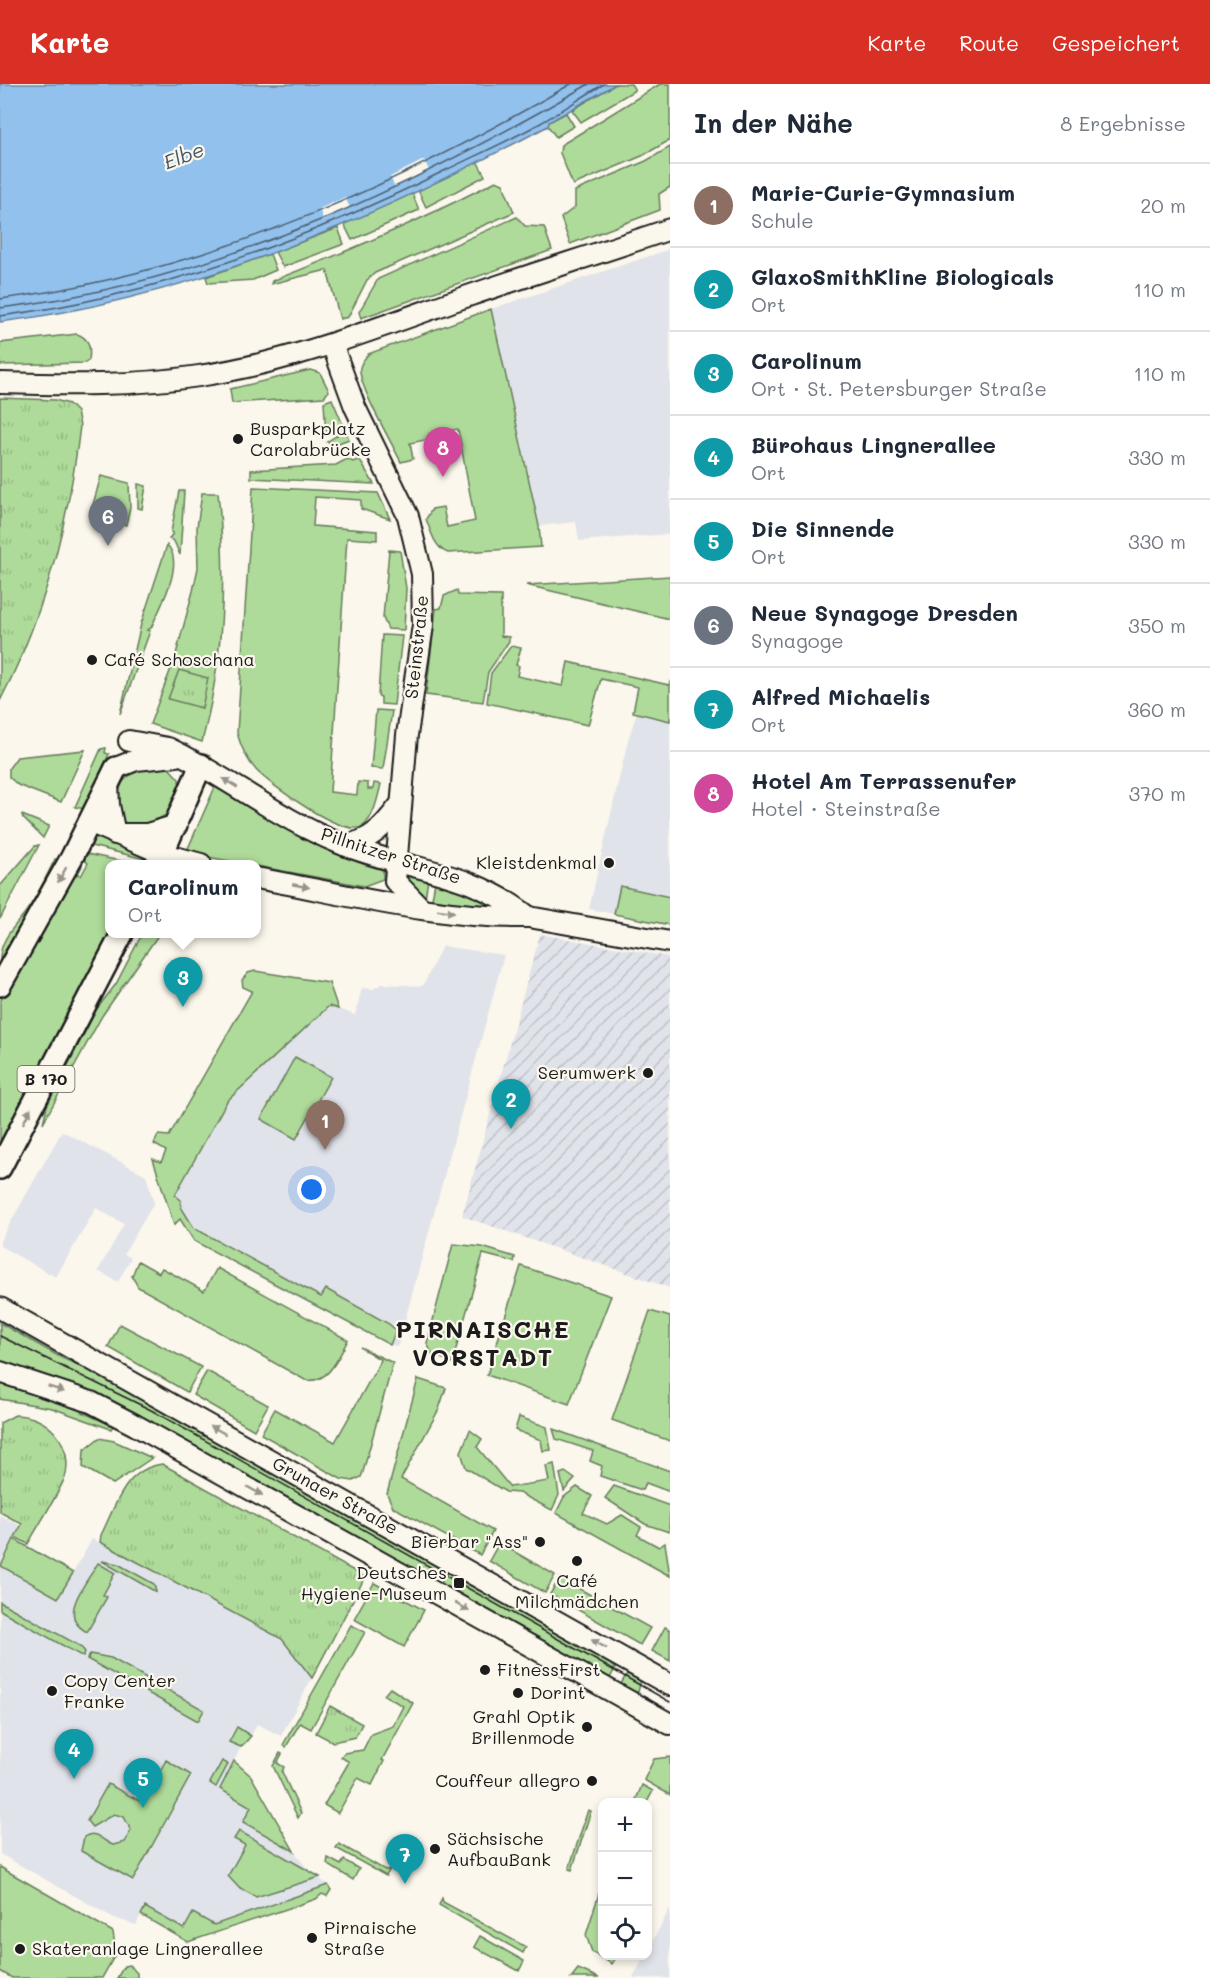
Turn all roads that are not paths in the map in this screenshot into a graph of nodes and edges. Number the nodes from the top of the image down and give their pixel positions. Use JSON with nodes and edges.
{"nodes":[{"id":1,"x":670,"y":229,"type":"edge"},
{"id":2,"x":332,"y":344,"type":"junction"},
{"id":3,"x":0,"y":383,"type":"edge"},
{"id":4,"x":129,"y":741,"type":"dead end"},
{"id":5,"x":193,"y":761,"type":"junction"},
{"id":6,"x":112,"y":776,"type":"junction"},
{"id":7,"x":400,"y":805,"type":"junction"},
{"id":8,"x":88,"y":822,"type":"junction"},
{"id":9,"x":177,"y":825,"type":"junction"},
{"id":10,"x":115,"y":834,"type":"junction"},
{"id":11,"x":343,"y":845,"type":"junction"},
{"id":12,"x":161,"y":859,"type":"edge"},
{"id":13,"x":397,"y":860,"type":"junction"},
{"id":14,"x":261,"y":879,"type":"edge"},
{"id":15,"x":395,"y":881,"type":"junction"},
{"id":16,"x":346,"y":895,"type":"junction"},
{"id":17,"x":420,"y":907,"type":"junction"},
{"id":18,"x":529,"y":917,"type":"junction"},
{"id":19,"x":119,"y":938,"type":"edge"},
{"id":20,"x":670,"y":942,"type":"edge"},
{"id":21,"x":0,"y":985,"type":"edge"},
{"id":22,"x":0,"y":1168,"type":"edge"},
{"id":23,"x":0,"y":1308,"type":"edge"},
{"id":24,"x":0,"y":1372,"type":"edge"},
{"id":25,"x":670,"y":1685,"type":"edge"},
{"id":26,"x":670,"y":1724,"type":"edge"}],
"edges":[{"from":1,"to":2,"type":"main road"},
{"from":2,"to":3,"type":"main road"},
{"from":2,"to":7,"type":"main road","name":"Steinstraße"},
{"from":4,"to":5,"type":"main road","name":"Pillnitzer Straße"},
{"from":5,"to":6,"type":"main road"},
{"from":5,"to":9,"type":"main road"},
{"from":11,"to":5,"type":"main road","name":"Pillnitzer Straße","one_way":true},
{"from":6,"to":8,"type":"main road"},
{"from":6,"to":10,"type":"main road"},
{"from":7,"to":11,"type":"main road"},
{"from":7,"to":13,"type":"main road","name":"Steinstraße"},
{"from":8,"to":10,"type":"main road"},
{"from":8,"to":21,"type":"main road","one_way":true},
{"from":9,"to":10,"type":"main road"},
{"from":9,"to":12,"type":"main road"},
{"from":10,"to":12,"type":"main road"},
{"from":11,"to":13,"type":"main road","name":"Pillnitzer Straße"},
{"from":13,"to":15,"type":"main road","name":"Steinstraße"},
{"from":13,"to":18,"type":"main road","name":"Pillnitzer Straße"},
{"from":14,"to":16,"type":"main road","name":"Pillnitzer Straße","one_way":true},
{"from":15,"to":16,"type":"main road"},
{"from":15,"to":17,"type":"main road"},
{"from":16,"to":17,"type":"main road","name":"Pillnitzer Straße"},
{"from":17,"to":18,"type":"main road","name":"Pillnitzer Straße","one_way":true},
{"from":18,"to":20,"type":"main road"},
{"from":22,"to":19,"type":"main road","number":"B 170","one_way":true},
{"from":25,"to":23,"type":"main road","name":"Grunaer Straße","one_way":true},
{"from":24,"to":26,"type":"main road","name":"Grunaer Straße","one_way":true}]}
